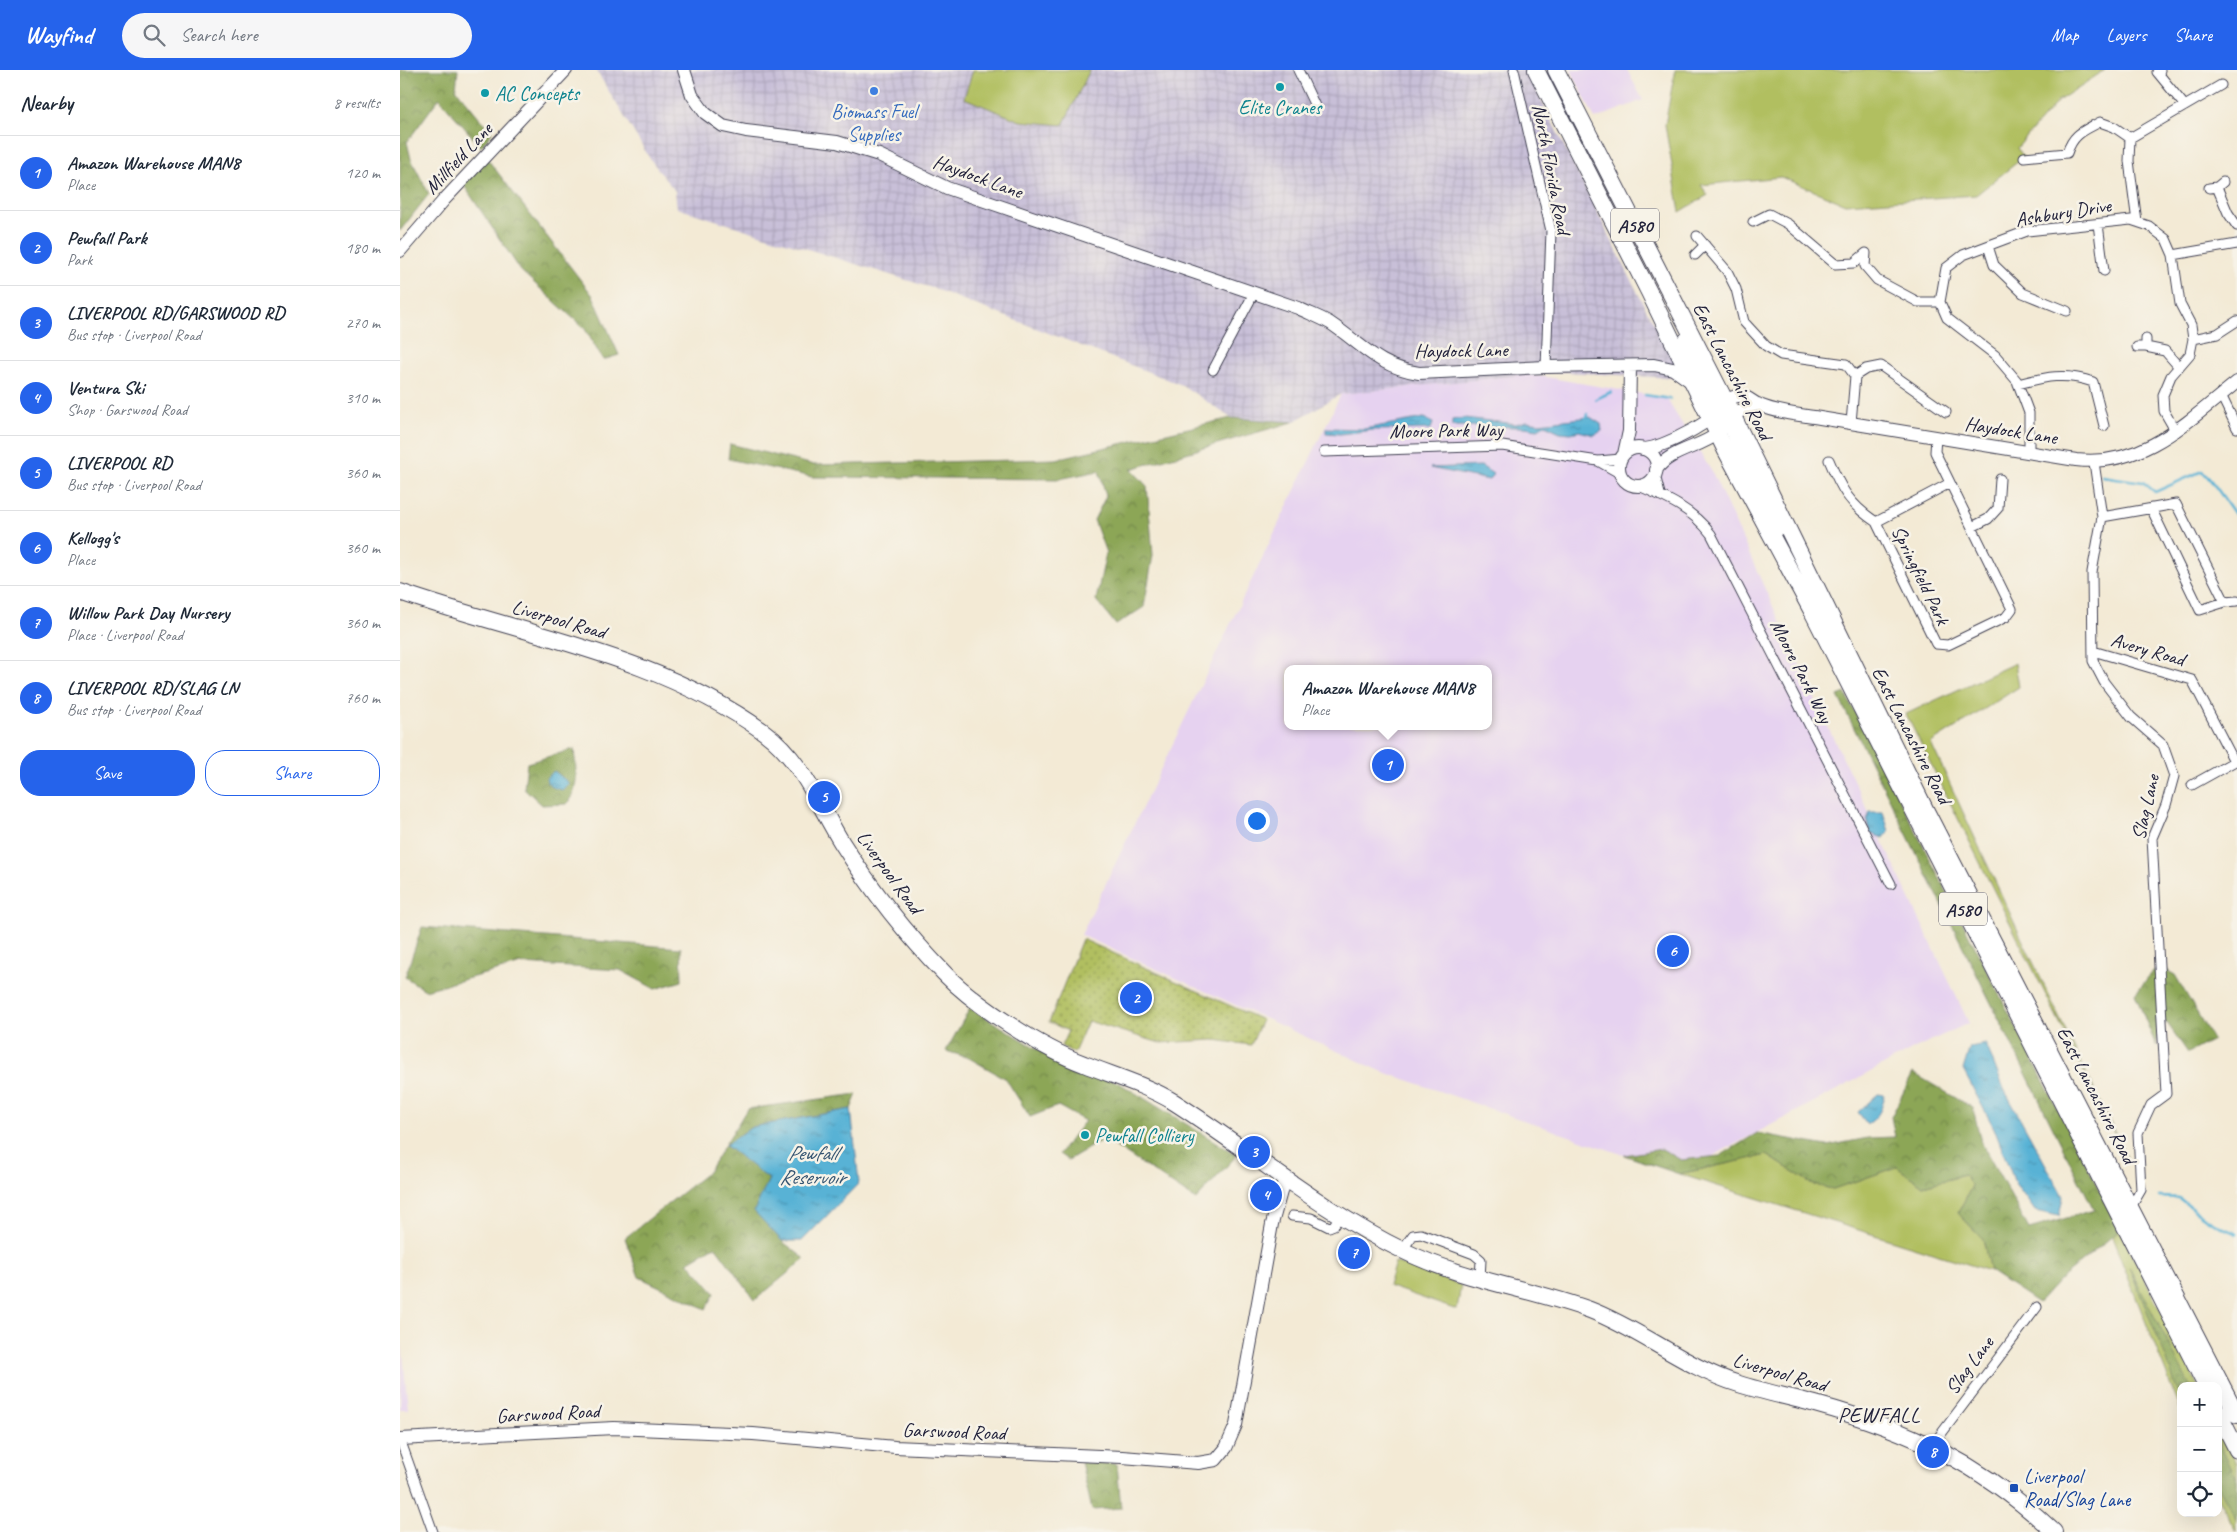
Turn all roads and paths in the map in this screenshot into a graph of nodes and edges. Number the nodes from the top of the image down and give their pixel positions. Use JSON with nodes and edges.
{"nodes":[{"id":1,"x":566,"y":70,"type":"edge"},
{"id":2,"x":684,"y":70,"type":"edge"},
{"id":3,"x":1298,"y":70,"type":"edge"},
{"id":4,"x":1514,"y":70,"type":"edge"},
{"id":5,"x":1536,"y":70,"type":"edge"},
{"id":6,"x":1556,"y":70,"type":"edge"},
{"id":7,"x":2160,"y":70,"type":"edge"},
{"id":8,"x":2222,"y":85,"type":"dead end"},
{"id":9,"x":1315,"y":106,"type":"dead end"},
{"id":10,"x":2185,"y":106,"type":"junction"},
{"id":11,"x":2130,"y":138,"type":"junction"},
{"id":12,"x":2024,"y":157,"type":"dead end"},
{"id":13,"x":2216,"y":186,"type":"dead end"},
{"id":14,"x":1753,"y":222,"type":"dead end"},
{"id":15,"x":2138,"y":222,"type":"junction"},
{"id":16,"x":2098,"y":224,"type":"junction"},
{"id":17,"x":2237,"y":226,"type":"edge"},
{"id":18,"x":1697,"y":236,"type":"dead end"},
{"id":19,"x":2237,"y":244,"type":"edge"},
{"id":20,"x":1705,"y":245,"type":"junction"},
{"id":21,"x":1988,"y":246,"type":"junction"},
{"id":22,"x":400,"y":251,"type":"edge"},
{"id":23,"x":1695,"y":255,"type":"dead end"},
{"id":24,"x":2173,"y":255,"type":"junction"},
{"id":25,"x":2104,"y":271,"type":"dead end"},
{"id":26,"x":1254,"y":293,"type":"junction"},
{"id":27,"x":1940,"y":302,"type":"junction"},
{"id":28,"x":2067,"y":311,"type":"dead end"},
{"id":29,"x":2237,"y":321,"type":"edge"},
{"id":30,"x":2193,"y":339,"type":"junction"},
{"id":31,"x":1673,"y":342,"type":"junction"},
{"id":32,"x":2143,"y":344,"type":"dead end"},
{"id":33,"x":1654,"y":365,"type":"junction"},
{"id":34,"x":1546,"y":366,"type":"junction"},
{"id":35,"x":1630,"y":366,"type":"junction"},
{"id":36,"x":2179,"y":367,"type":"junction"},
{"id":37,"x":1213,"y":370,"type":"dead end"},
{"id":38,"x":1854,"y":376,"type":"junction"},
{"id":39,"x":1690,"y":381,"type":"junction"},
{"id":40,"x":2237,"y":382,"type":"edge"},
{"id":41,"x":2018,"y":384,"type":"junction"},
{"id":42,"x":2221,"y":395,"type":"junction"},
{"id":43,"x":1946,"y":412,"type":"dead end"},
{"id":44,"x":1722,"y":417,"type":"junction"},
{"id":45,"x":1851,"y":423,"type":"junction"},
{"id":46,"x":2104,"y":426,"type":"dead end"},
{"id":47,"x":2237,"y":428,"type":"edge"},
{"id":48,"x":1629,"y":431,"type":"junction"},
{"id":49,"x":2176,"y":432,"type":"junction"},
{"id":50,"x":1936,"y":437,"type":"junction"},
{"id":51,"x":1640,"y":449,"type":"junction"},
{"id":52,"x":1324,"y":452,"type":"dead end"},
{"id":53,"x":2029,"y":452,"type":"junction"},
{"id":54,"x":1623,"y":457,"type":"junction"},
{"id":55,"x":1829,"y":460,"type":"dead end"},
{"id":56,"x":1598,"y":461,"type":"junction"},
{"id":57,"x":2094,"y":462,"type":"junction"},
{"id":58,"x":1656,"y":472,"type":"junction"},
{"id":59,"x":1620,"y":474,"type":"junction"},
{"id":60,"x":2000,"y":479,"type":"dead end"},
{"id":61,"x":1950,"y":483,"type":"junction"},
{"id":62,"x":1639,"y":486,"type":"junction"},
{"id":63,"x":1660,"y":494,"type":"junction"},
{"id":64,"x":2151,"y":508,"type":"junction"},
{"id":65,"x":2102,"y":517,"type":"junction"},
{"id":66,"x":1876,"y":522,"type":"junction"},
{"id":67,"x":1972,"y":527,"type":"junction"},
{"id":68,"x":400,"y":592,"type":"edge"},
{"id":69,"x":2225,"y":602,"type":"junction"},
{"id":70,"x":2237,"y":602,"type":"edge"},
{"id":71,"x":2093,"y":651,"type":"junction"},
{"id":72,"x":2236,"y":760,"type":"edge"},
{"id":73,"x":2192,"y":785,"type":"dead end"},
{"id":74,"x":1891,"y":884,"type":"dead end"},
{"id":75,"x":1286,"y":1181,"type":"junction"},
{"id":76,"x":2130,"y":1215,"type":"junction"},
{"id":77,"x":1340,"y":1216,"type":"junction"},
{"id":78,"x":1298,"y":1227,"type":"dead end"},
{"id":79,"x":1402,"y":1250,"type":"junction"},
{"id":80,"x":1480,"y":1279,"type":"junction"},
{"id":81,"x":2036,"y":1307,"type":"dead end"},
{"id":82,"x":2204,"y":1382,"type":"edge"},
{"id":83,"x":2237,"y":1415,"type":"edge"},
{"id":84,"x":2222,"y":1420,"type":"edge"},
{"id":85,"x":400,"y":1439,"type":"edge"},
{"id":86,"x":1932,"y":1446,"type":"junction"},
{"id":87,"x":2237,"y":1450,"type":"edge"},
{"id":88,"x":433,"y":1532,"type":"edge"},
{"id":89,"x":2054,"y":1532,"type":"edge"}],
"edges":[{"from":1,"to":22,"type":"street","name":"Millfield Lane"},
{"from":2,"to":26,"type":"street","name":"Haydock Lane"},
{"from":3,"to":9,"type":"street"},
{"from":4,"to":34,"type":"street","name":"North Florida Road"},
{"from":5,"to":31,"type":"highway","name":"East Lancashire Road","number":"A580"},
{"from":6,"to":44,"type":"highway","name":"East Lancashire Road","number":"A580"},
{"from":7,"to":10,"type":"street"},
{"from":8,"to":10,"type":"street"},
{"from":10,"to":11,"type":"street"},
{"from":11,"to":12,"type":"street"},
{"from":11,"to":15,"type":"street"},
{"from":13,"to":17,"type":"street"},
{"from":14,"to":27,"type":"street"},
{"from":15,"to":16,"type":"street","name":"Ashbury Drive"},
{"from":15,"to":24,"type":"street","name":"Ashbury Drive"},
{"from":16,"to":21,"type":"street","name":"Ashbury Drive"},
{"from":16,"to":25,"type":"street"},
{"from":18,"to":20,"type":"street"},
{"from":19,"to":24,"type":"street"},
{"from":20,"to":23,"type":"street"},
{"from":20,"to":38,"type":"street"},
{"from":21,"to":27,"type":"street","name":"Ashbury Drive"},
{"from":21,"to":28,"type":"street"},
{"from":24,"to":30,"type":"street","name":"Ashbury Drive"},
{"from":26,"to":34,"type":"street","name":"Haydock Lane"},
{"from":26,"to":37,"type":"street"},
{"from":27,"to":41,"type":"street"},
{"from":29,"to":30,"type":"street"},
{"from":30,"to":36,"type":"street"},
{"from":31,"to":33,"type":"street"},
{"from":31,"to":39,"type":"highway","name":"East Lancashire Road","number":"A580"},
{"from":32,"to":36,"type":"street"},
{"from":33,"to":35,"type":"street","name":"Haydock Lane"},
{"from":33,"to":39,"type":"street","name":"Haydock Lane"},
{"from":34,"to":35,"type":"street","name":"Haydock Lane"},
{"from":35,"to":48,"type":"street"},
{"from":36,"to":49,"type":"street"},
{"from":38,"to":43,"type":"street"},
{"from":38,"to":45,"type":"street"},
{"from":39,"to":44,"type":"highway","name":"East Lancashire Road","number":"A580"},
{"from":40,"to":42,"type":"street","name":"Haydock Lane"},
{"from":41,"to":46,"type":"street"},
{"from":41,"to":53,"type":"street"},
{"from":42,"to":47,"type":"street"},
{"from":42,"to":49,"type":"street","name":"Haydock Lane"},
{"from":44,"to":45,"type":"street","name":"Haydock Lane"},
{"from":44,"to":51,"type":"street"},
{"from":44,"to":58,"type":"street"},
{"from":44,"to":76,"type":"highway","name":"East Lancashire Road","number":"A580"},
{"from":44,"to":76,"type":"highway","name":"East Lancashire Road","number":"A580"},
{"from":45,"to":50,"type":"street","name":"Haydock Lane"},
{"from":48,"to":51,"type":"street"},
{"from":48,"to":54,"type":"street"},
{"from":49,"to":57,"type":"street","name":"Haydock Lane"},
{"from":50,"to":53,"type":"street","name":"Haydock Lane"},
{"from":50,"to":61,"type":"street","name":"Springfield Park"},
{"from":51,"to":54,"type":"street"},
{"from":51,"to":58,"type":"street"},
{"from":52,"to":56,"type":"street","name":"Moore Park Way"},
{"from":53,"to":57,"type":"street","name":"Haydock Lane"},
{"from":54,"to":56,"type":"street","name":"Moore Park Way"},
{"from":54,"to":59,"type":"street"},
{"from":55,"to":66,"type":"street","name":"Springfield Park"},
{"from":56,"to":59,"type":"street","name":"Moore Park Way"},
{"from":57,"to":65,"type":"street","name":"Slag Lane"},
{"from":58,"to":62,"type":"street"},
{"from":58,"to":63,"type":"street"},
{"from":59,"to":62,"type":"street"},
{"from":60,"to":67,"type":"street"},
{"from":61,"to":66,"type":"street","name":"Springfield Park"},
{"from":61,"to":67,"type":"street","name":"Springfield Park"},
{"from":62,"to":63,"type":"street","name":"Moore Park Way"},
{"from":63,"to":74,"type":"street","name":"Moore Park Way"},
{"from":64,"to":65,"type":"street"},
{"from":64,"to":69,"type":"street"},
{"from":64,"to":69,"type":"street"},
{"from":65,"to":71,"type":"street","name":"Slag Lane"},
{"from":66,"to":67,"type":"street","name":"Springfield Park"},
{"from":68,"to":75,"type":"highway","name":"Liverpool Road"},
{"from":69,"to":70,"type":"street"},
{"from":71,"to":72,"type":"street","name":"Avery Road"},
{"from":71,"to":76,"type":"street","name":"Slag Lane"},
{"from":72,"to":73,"type":"street","name":"Avery Road"},
{"from":75,"to":77,"type":"highway","name":"Liverpool Road"},
{"from":75,"to":85,"type":"street","name":"Garswood Road"},
{"from":76,"to":82,"type":"highway","name":"East Lancashire Road","number":"A580"},
{"from":76,"to":83,"type":"highway","name":"East Lancashire Road","number":"A580"},
{"from":77,"to":78,"type":"street"},
{"from":77,"to":79,"type":"highway","name":"Liverpool Road"},
{"from":79,"to":80,"type":"highway","name":"Liverpool Road"},
{"from":79,"to":80,"type":"street"},
{"from":80,"to":86,"type":"highway","name":"Liverpool Road"},
{"from":81,"to":86,"type":"street","name":"Slag Lane"},
{"from":84,"to":87,"type":"highway"},
{"from":85,"to":88,"type":"street"},
{"from":86,"to":89,"type":"highway","name":"Liverpool Road"}]}
